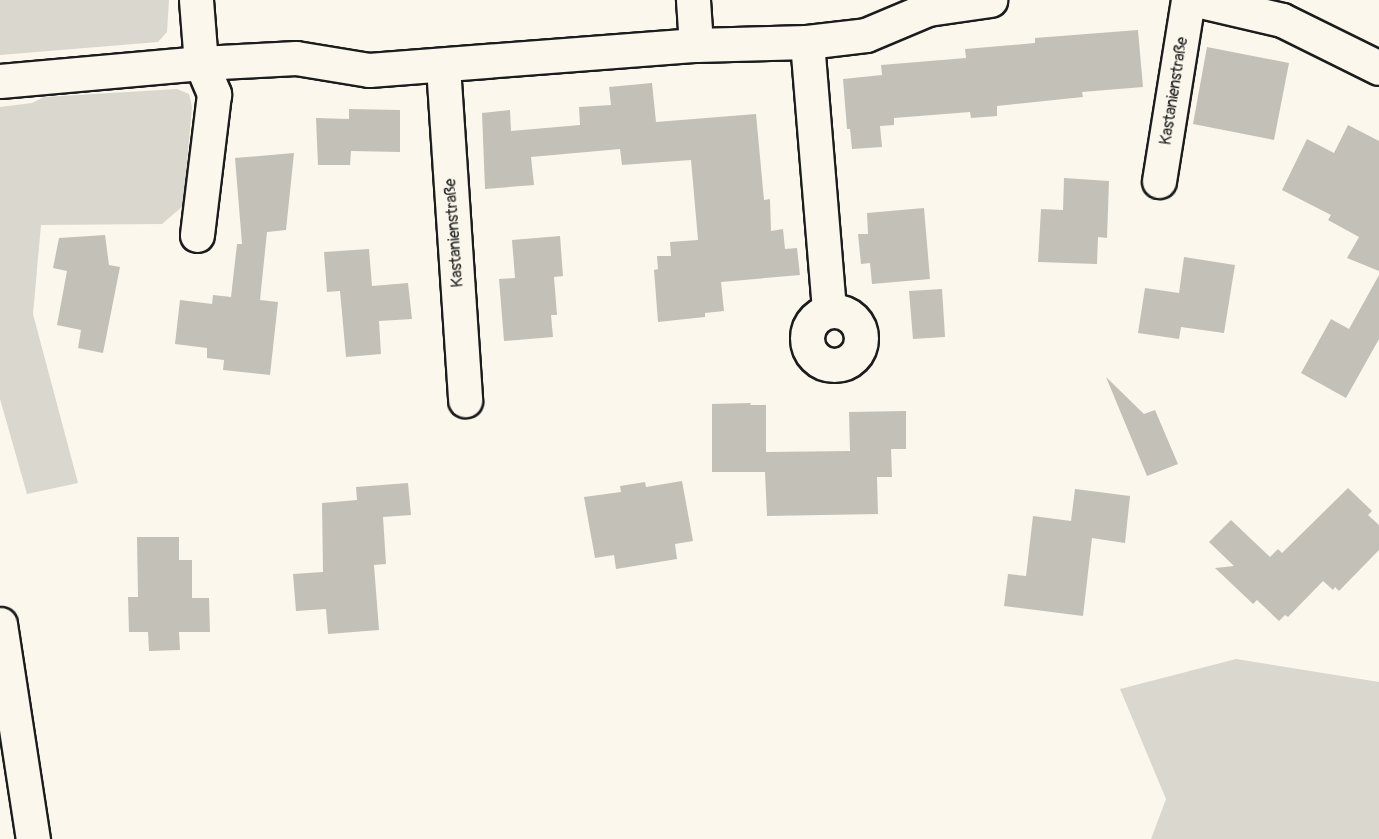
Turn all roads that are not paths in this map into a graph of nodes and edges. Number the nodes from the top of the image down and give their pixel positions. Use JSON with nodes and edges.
{"nodes":[{"id":1,"x":196,"y":0,"type":"edge"},
{"id":2,"x":693,"y":0,"type":"edge"},
{"id":3,"x":990,"y":0,"type":"edge"},
{"id":4,"x":1188,"y":0,"type":"edge"},
{"id":5,"x":1196,"y":0,"type":"edge"},
{"id":6,"x":1285,"y":10,"type":"edge"},
{"id":7,"x":807,"y":42,"type":"junction"},
{"id":8,"x":696,"y":45,"type":"junction"},
{"id":9,"x":201,"y":63,"type":"junction"},
{"id":10,"x":443,"y":66,"type":"junction"},
{"id":11,"x":1379,"y":68,"type":"edge"},
{"id":12,"x":0,"y":81,"type":"edge"},
{"id":13,"x":1159,"y":181,"type":"dead end"},
{"id":14,"x":197,"y":235,"type":"dead end"},
{"id":15,"x":829,"y":311,"type":"dead end"},
{"id":16,"x":465,"y":400,"type":"dead end"},
{"id":17,"x":0,"y":624,"type":"edge"},
{"id":18,"x":33,"y":839,"type":"edge"}],
"edges":[{"from":1,"to":9,"type":"street"},
{"from":2,"to":8,"type":"street"},
{"from":3,"to":7,"type":"street"},
{"from":4,"to":13,"type":"street","name":"Kastanienstraße"},
{"from":5,"to":6,"type":"street"},
{"from":6,"to":11,"type":"street"},
{"from":7,"to":8,"type":"street"},
{"from":7,"to":15,"type":"street"},
{"from":8,"to":10,"type":"street"},
{"from":9,"to":10,"type":"street"},
{"from":9,"to":12,"type":"street"},
{"from":9,"to":14,"type":"street"},
{"from":10,"to":16,"type":"street","name":"Kastanienstraße"},
{"from":17,"to":18,"type":"street"}]}
